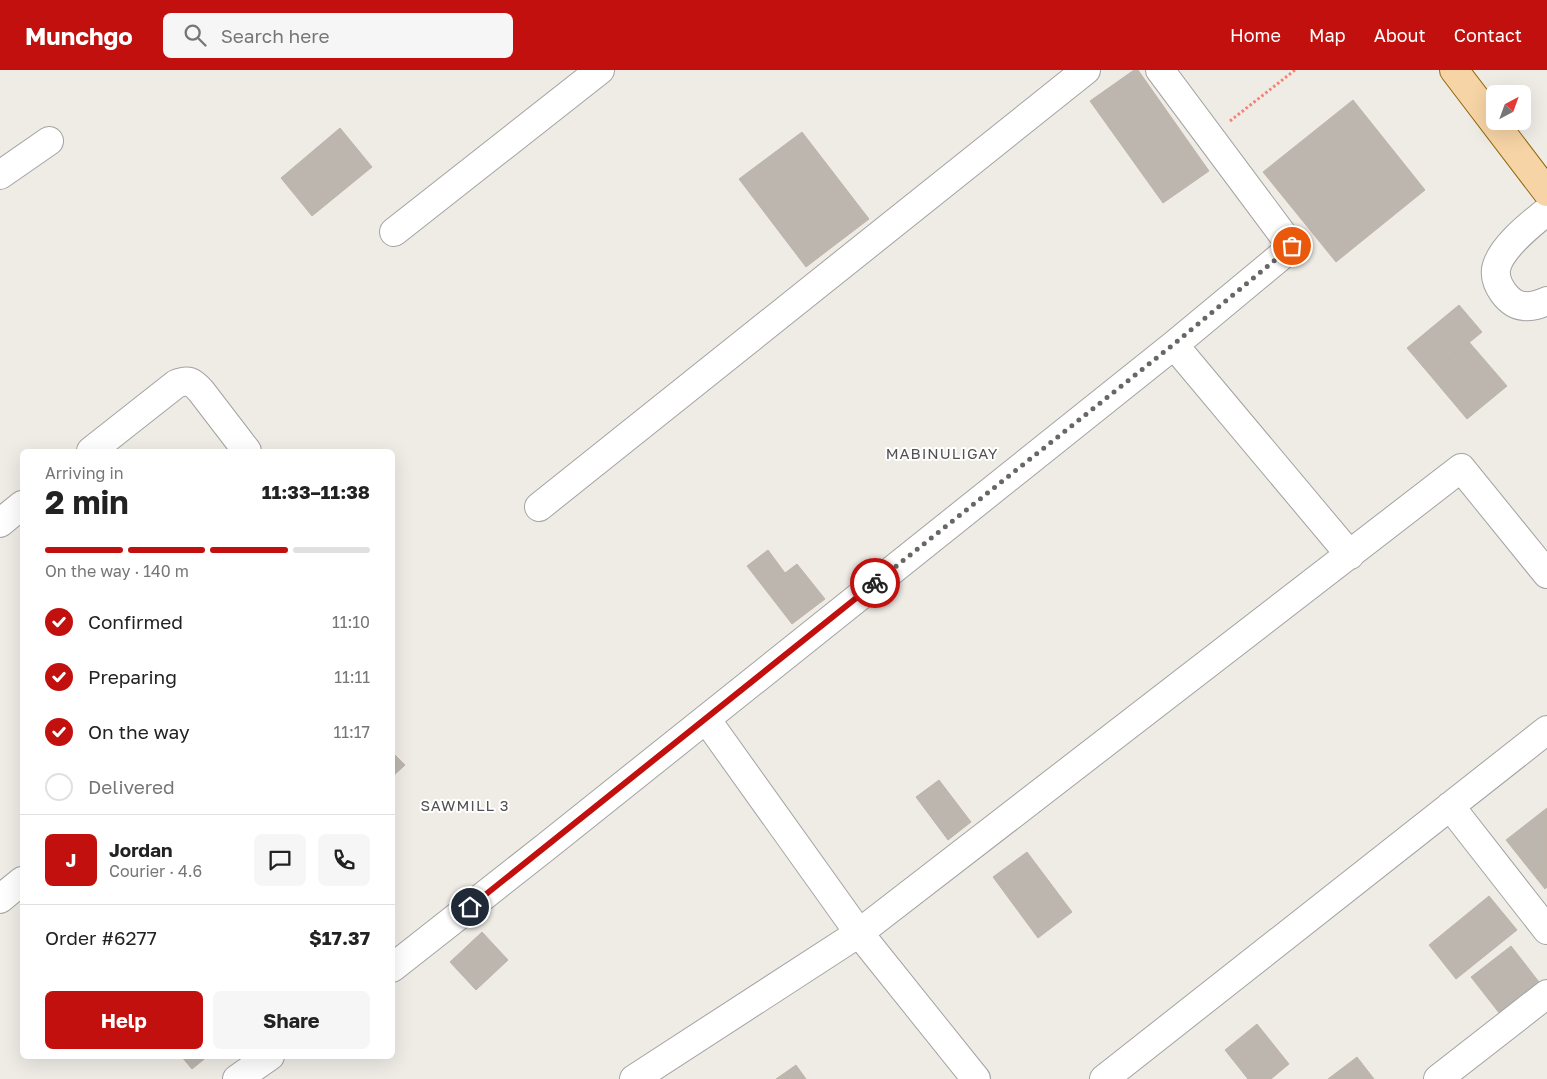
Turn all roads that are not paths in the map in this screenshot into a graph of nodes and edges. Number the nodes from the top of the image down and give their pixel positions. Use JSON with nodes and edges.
{"nodes":[{"id":1,"x":600,"y":70,"type":"edge"},
{"id":2,"x":1086,"y":70,"type":"edge"},
{"id":3,"x":1160,"y":70,"type":"edge"},
{"id":4,"x":1454,"y":70,"type":"edge"},
{"id":5,"x":49,"y":141,"type":"dead end"},
{"id":6,"x":0,"y":175,"type":"edge"},
{"id":7,"x":1547,"y":192,"type":"edge"},
{"id":8,"x":1547,"y":211,"type":"edge"},
{"id":9,"x":394,"y":232,"type":"dead end"},
{"id":10,"x":1547,"y":301,"type":"edge"},
{"id":11,"x":1174,"y":344,"type":"junction"},
{"id":12,"x":93,"y":449,"type":"edge"},
{"id":13,"x":244,"y":449,"type":"edge"},
{"id":14,"x":20,"y":507,"type":"edge"},
{"id":15,"x":538,"y":507,"type":"dead end"},
{"id":16,"x":0,"y":523,"type":"edge"},
{"id":17,"x":1350,"y":555,"type":"junction"},
{"id":18,"x":1547,"y":574,"type":"edge"},
{"id":19,"x":706,"y":719,"type":"junction"},
{"id":20,"x":1547,"y":730,"type":"edge"},
{"id":21,"x":1450,"y":806,"type":"junction"},
{"id":22,"x":20,"y":883,"type":"edge"},
{"id":23,"x":0,"y":899,"type":"edge"},
{"id":24,"x":1547,"y":930,"type":"edge"},
{"id":25,"x":859,"y":934,"type":"junction"},
{"id":26,"x":395,"y":966,"type":"edge"},
{"id":27,"x":1547,"y":994,"type":"edge"},
{"id":28,"x":266,"y":1059,"type":"edge"},
{"id":29,"x":238,"y":1079,"type":"edge"},
{"id":30,"x":634,"y":1079,"type":"edge"},
{"id":31,"x":976,"y":1079,"type":"edge"},
{"id":32,"x":1104,"y":1079,"type":"edge"},
{"id":33,"x":1438,"y":1079,"type":"edge"}],
"edges":[{"from":1,"to":9,"type":"street"},
{"from":2,"to":15,"type":"street"},
{"from":3,"to":11,"type":"street"},
{"from":4,"to":7,"type":"main road"},
{"from":5,"to":6,"type":"street"},
{"from":8,"to":10,"type":"street"},
{"from":11,"to":17,"type":"street"},
{"from":11,"to":19,"type":"street"},
{"from":12,"to":13,"type":"street"},
{"from":14,"to":16,"type":"street"},
{"from":17,"to":18,"type":"street"},
{"from":17,"to":25,"type":"street"},
{"from":19,"to":25,"type":"street"},
{"from":19,"to":26,"type":"street"},
{"from":20,"to":21,"type":"street"},
{"from":21,"to":24,"type":"street"},
{"from":21,"to":32,"type":"street"},
{"from":22,"to":23,"type":"street"},
{"from":25,"to":30,"type":"street"},
{"from":25,"to":31,"type":"street"},
{"from":27,"to":33,"type":"street"},
{"from":28,"to":29,"type":"street"}]}
